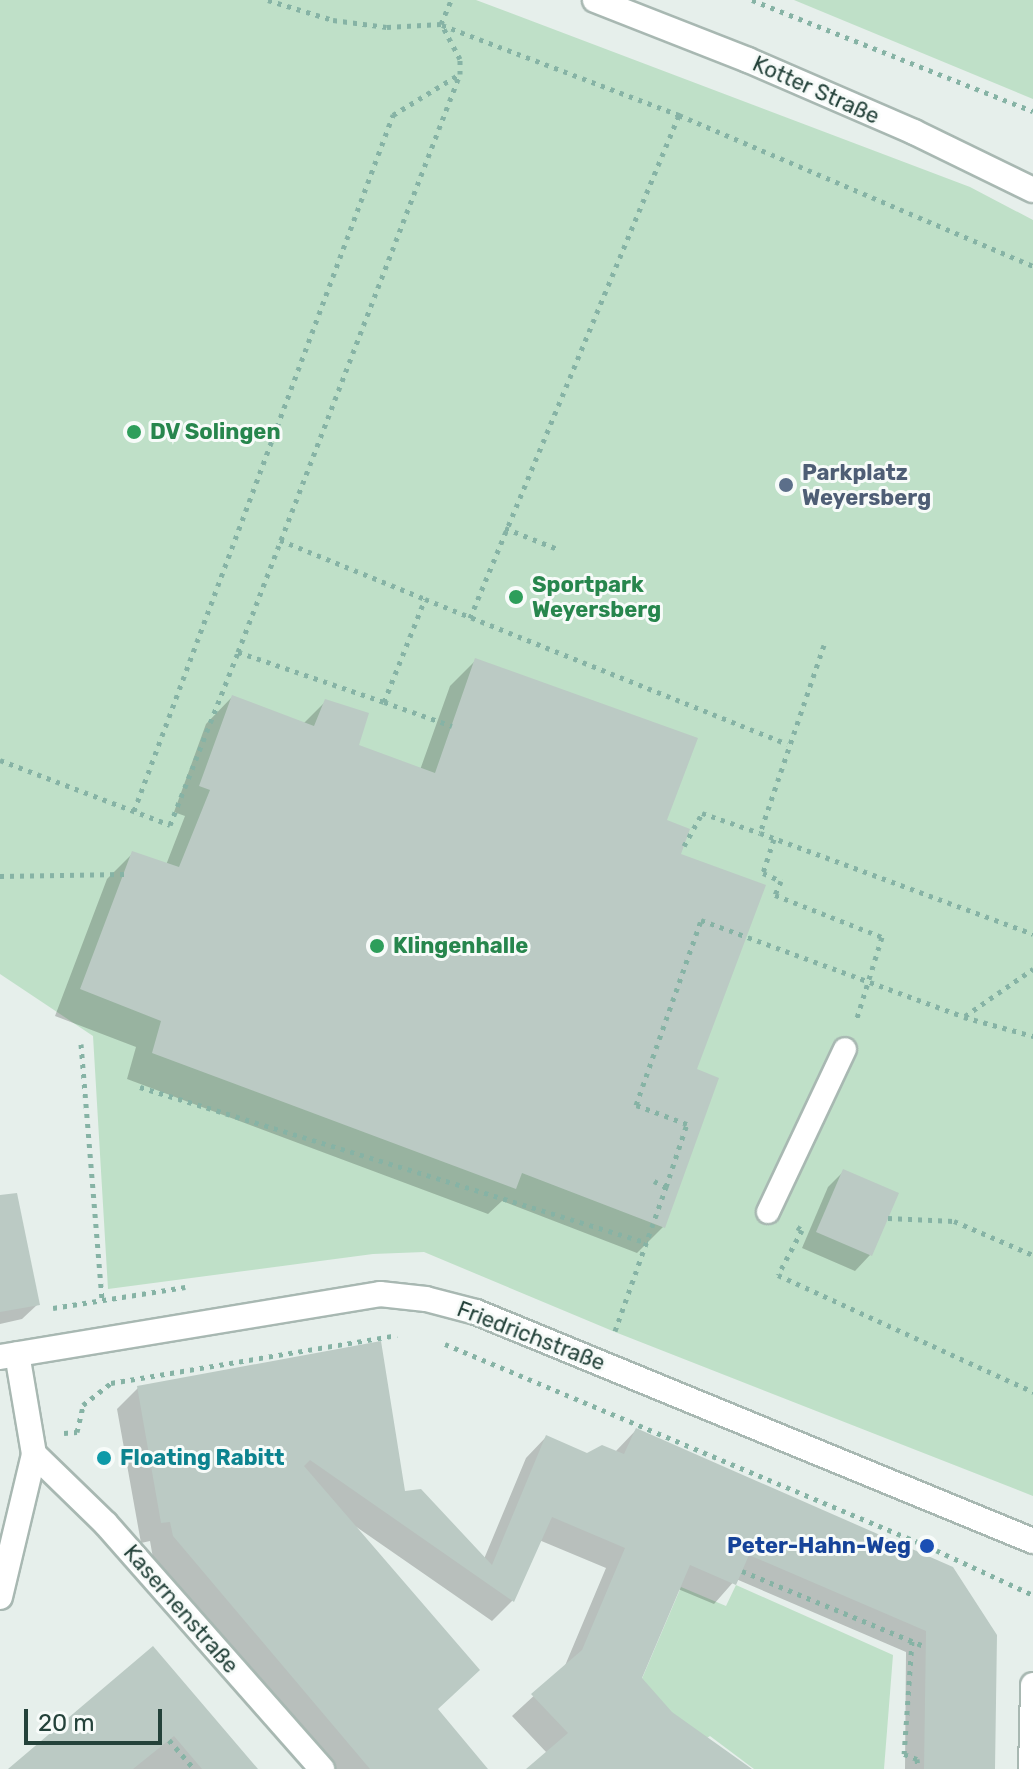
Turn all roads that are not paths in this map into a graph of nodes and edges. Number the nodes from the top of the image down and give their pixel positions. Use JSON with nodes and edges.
{"nodes":[{"id":1,"x":595,"y":0,"type":"edge"},
{"id":2,"x":1033,"y":190,"type":"edge"},
{"id":3,"x":845,"y":1049,"type":"road end"},
{"id":4,"x":768,"y":1212,"type":"road end"},
{"id":5,"x":8,"y":1355,"type":"edge"},
{"id":6,"x":34,"y":1454,"type":"junction"},
{"id":7,"x":1033,"y":1541,"type":"edge"},
{"id":8,"x":0,"y":1597,"type":"edge"},
{"id":9,"x":1033,"y":1685,"type":"edge"},
{"id":10,"x":322,"y":1769,"type":"edge"},
{"id":11,"x":1031,"y":1769,"type":"edge"}],
"edges":[{"from":1,"to":2,"type":"street","name":"Kotter Straße"},
{"from":3,"to":4,"type":"lane"},
{"from":5,"to":6,"type":"street"},
{"from":5,"to":7,"type":"street","name":"Friedrichstraße"},
{"from":6,"to":8,"type":"street"},
{"from":6,"to":10,"type":"street","name":"Kasernenstraße"},
{"from":9,"to":11,"type":"street"}]}
